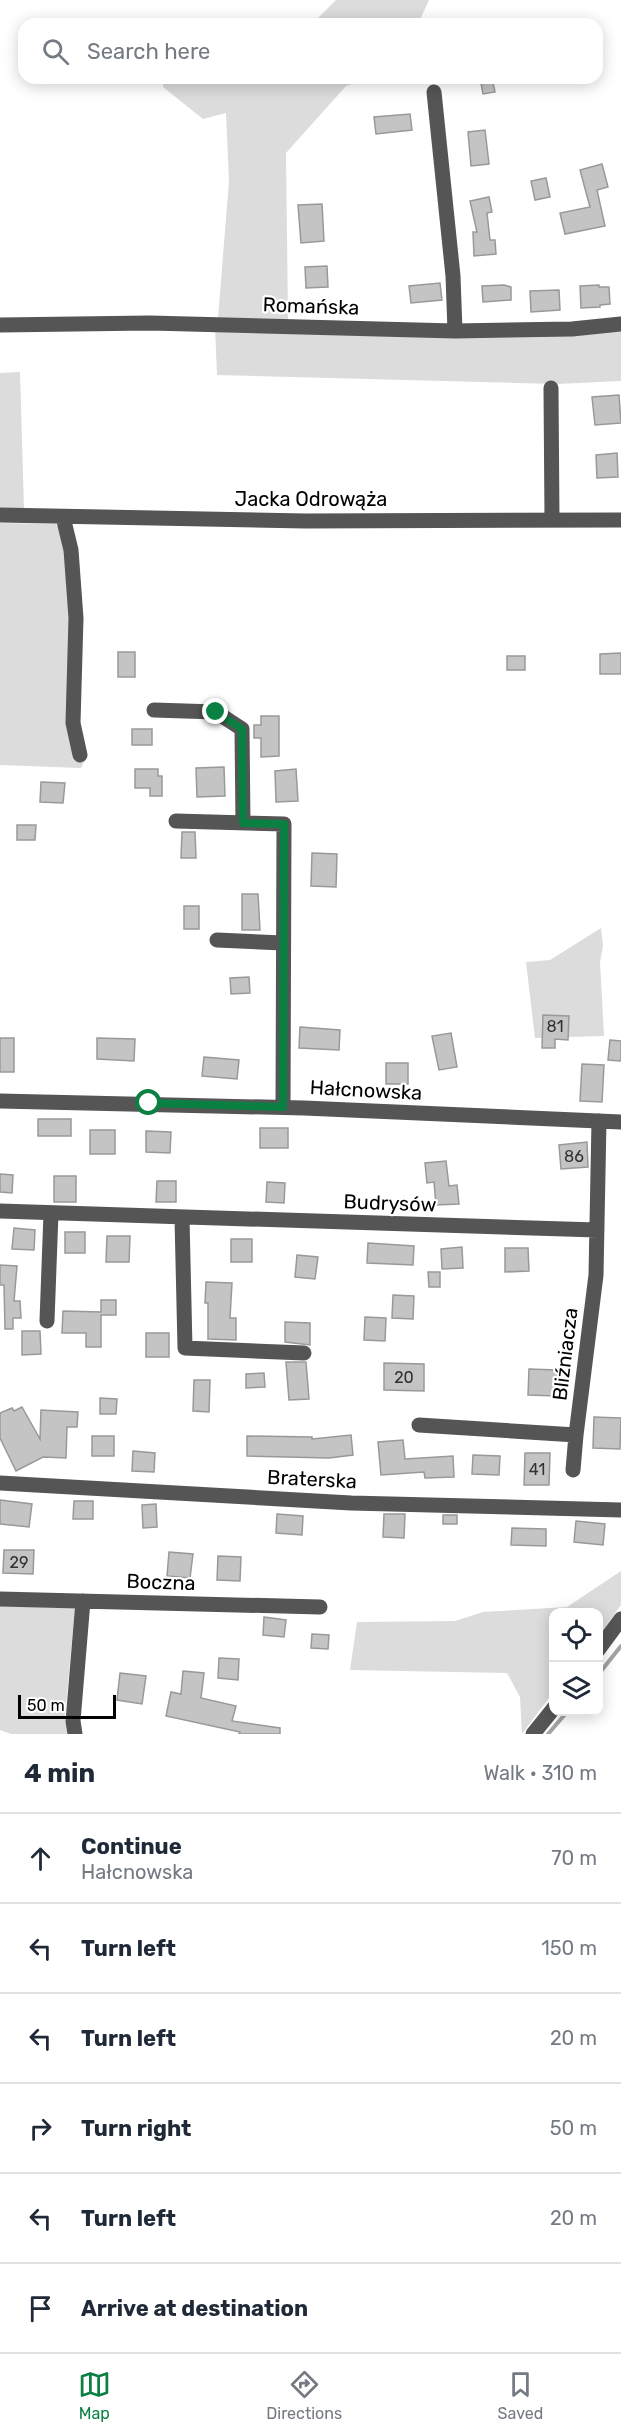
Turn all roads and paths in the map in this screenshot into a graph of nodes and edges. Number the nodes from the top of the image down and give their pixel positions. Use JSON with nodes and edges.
{"nodes":[{"id":1,"x":434,"y":92,"type":"dead end"},
{"id":2,"x":621,"y":324,"type":"edge"},
{"id":3,"x":0,"y":325,"type":"edge"},
{"id":4,"x":455,"y":331,"type":"junction"},
{"id":5,"x":551,"y":388,"type":"dead end"},
{"id":6,"x":0,"y":515,"type":"edge"},
{"id":7,"x":63,"y":518,"type":"junction"},
{"id":8,"x":552,"y":520,"type":"junction"},
{"id":9,"x":621,"y":520,"type":"edge"},
{"id":10,"x":154,"y":710,"type":"dead end"},
{"id":11,"x":80,"y":755,"type":"dead end"},
{"id":12,"x":176,"y":821,"type":"dead end"},
{"id":13,"x":243,"y":823,"type":"junction"},
{"id":14,"x":218,"y":940,"type":"dead end"},
{"id":15,"x":283,"y":943,"type":"junction"},
{"id":16,"x":0,"y":1101,"type":"edge"},
{"id":17,"x":283,"y":1107,"type":"junction"},
{"id":18,"x":599,"y":1121,"type":"junction"},
{"id":19,"x":621,"y":1122,"type":"edge"},
{"id":20,"x":0,"y":1211,"type":"edge"},
{"id":21,"x":51,"y":1213,"type":"junction"},
{"id":22,"x":182,"y":1218,"type":"junction"},
{"id":23,"x":597,"y":1230,"type":"junction"},
{"id":24,"x":47,"y":1321,"type":"dead end"},
{"id":25,"x":304,"y":1353,"type":"dead end"},
{"id":26,"x":419,"y":1425,"type":"dead end"},
{"id":27,"x":576,"y":1435,"type":"junction"},
{"id":28,"x":573,"y":1470,"type":"dead end"},
{"id":29,"x":0,"y":1483,"type":"edge"},
{"id":30,"x":621,"y":1510,"type":"edge"},
{"id":31,"x":0,"y":1599,"type":"edge"},
{"id":32,"x":83,"y":1601,"type":"junction"},
{"id":33,"x":320,"y":1607,"type":"dead end"},
{"id":34,"x":621,"y":1618,"type":"edge"},
{"id":35,"x":603,"y":1643,"type":"edge"},
{"id":36,"x":549,"y":1714,"type":"edge"},
{"id":37,"x":75,"y":1734,"type":"edge"},
{"id":38,"x":533,"y":1734,"type":"edge"}],
"edges":[{"from":1,"to":4,"type":"street"},
{"from":2,"to":4,"type":"street","name":"Romańska"},
{"from":3,"to":4,"type":"street","name":"Romańska"},
{"from":5,"to":8,"type":"street"},
{"from":6,"to":7,"type":"street","name":"Jacka Odrowąża"},
{"from":7,"to":8,"type":"street","name":"Jacka Odrowąża"},
{"from":7,"to":11,"type":"street"},
{"from":8,"to":9,"type":"street","name":"Jacka Odrowąża"},
{"from":10,"to":13,"type":"street"},
{"from":12,"to":13,"type":"street"},
{"from":13,"to":15,"type":"street"},
{"from":14,"to":15,"type":"street"},
{"from":15,"to":17,"type":"street"},
{"from":16,"to":17,"type":"street","name":"Hałcnowska"},
{"from":17,"to":18,"type":"street","name":"Hałcnowska"},
{"from":18,"to":19,"type":"street","name":"Hałcnowska"},
{"from":18,"to":23,"type":"street","name":"Bliźniacza"},
{"from":20,"to":21,"type":"street","name":"Budrysów"},
{"from":21,"to":22,"type":"street","name":"Budrysów"},
{"from":21,"to":24,"type":"street"},
{"from":22,"to":23,"type":"street","name":"Budrysów"},
{"from":22,"to":25,"type":"street"},
{"from":23,"to":27,"type":"street","name":"Bliźniacza"},
{"from":26,"to":27,"type":"street"},
{"from":27,"to":28,"type":"street","name":"Bliźniacza"},
{"from":29,"to":30,"type":"street","name":"Braterska"},
{"from":31,"to":32,"type":"street","name":"Boczna"},
{"from":32,"to":33,"type":"street","name":"Boczna"},
{"from":32,"to":37,"type":"street"},
{"from":34,"to":35,"type":"street"},
{"from":36,"to":38,"type":"street"}]}
